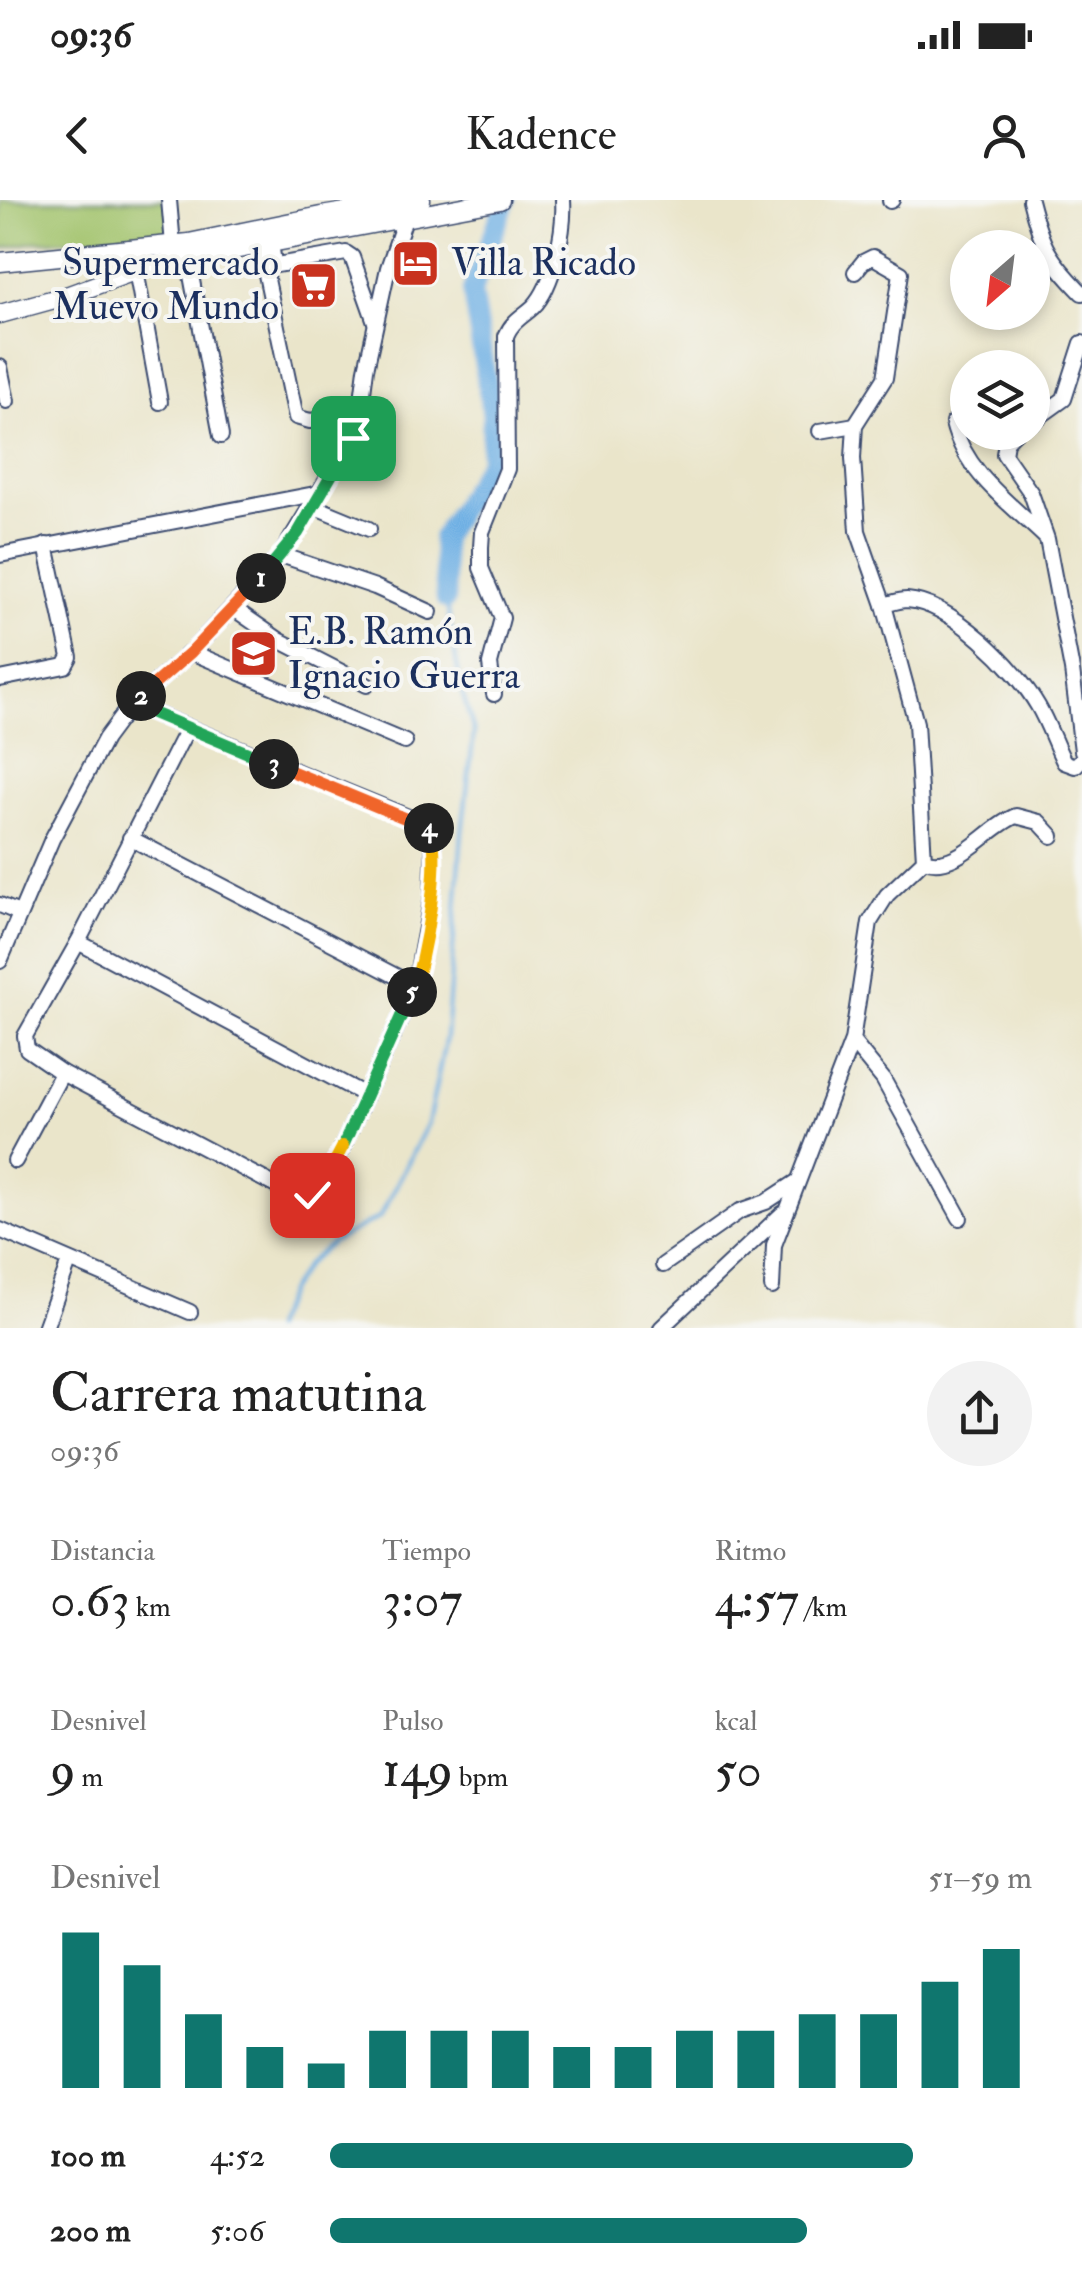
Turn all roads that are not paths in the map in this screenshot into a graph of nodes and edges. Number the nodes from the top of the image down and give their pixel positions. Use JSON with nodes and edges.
{"nodes":[{"id":1,"x":168,"y":200,"type":"edge"},
{"id":2,"x":360,"y":200,"type":"edge"},
{"id":3,"x":380,"y":200,"type":"edge"},
{"id":4,"x":500,"y":200,"type":"edge"},
{"id":5,"x":562,"y":200,"type":"edge"},
{"id":6,"x":1030,"y":200,"type":"edge"},
{"id":7,"x":413,"y":204,"type":"edge"},
{"id":8,"x":321,"y":216,"type":"junction"},
{"id":9,"x":266,"y":244,"type":"junction"},
{"id":10,"x":173,"y":245,"type":"junction"},
{"id":11,"x":188,"y":259,"type":"junction"},
{"id":12,"x":0,"y":262,"type":"edge"},
{"id":13,"x":136,"y":270,"type":"junction"},
{"id":14,"x":855,"y":272,"type":"dead end"},
{"id":15,"x":1082,"y":293,"type":"edge"},
{"id":16,"x":0,"y":314,"type":"edge"},
{"id":17,"x":376,"y":322,"type":"junction"},
{"id":18,"x":1082,"y":343,"type":"edge"},
{"id":19,"x":0,"y":367,"type":"edge"},
{"id":20,"x":7,"y":401,"type":"dead end"},
{"id":21,"x":160,"y":402,"type":"dead end"},
{"id":22,"x":1050,"y":409,"type":"edge"},
{"id":23,"x":360,"y":415,"type":"junction"},
{"id":24,"x":854,"y":425,"type":"junction"},
{"id":25,"x":820,"y":431,"type":"dead end"},
{"id":26,"x":221,"y":436,"type":"dead end"},
{"id":27,"x":962,"y":450,"type":"edge"},
{"id":28,"x":1005,"y":450,"type":"edge"},
{"id":29,"x":316,"y":500,"type":"junction"},
{"id":30,"x":368,"y":529,"type":"dead end"},
{"id":31,"x":1047,"y":539,"type":"junction"},
{"id":32,"x":46,"y":545,"type":"junction"},
{"id":33,"x":0,"y":555,"type":"edge"},
{"id":34,"x":281,"y":555,"type":"junction"},
{"id":35,"x":884,"y":605,"type":"junction"},
{"id":36,"x":232,"y":608,"type":"junction"},
{"id":37,"x":430,"y":612,"type":"dead end"},
{"id":38,"x":191,"y":652,"type":"junction"},
{"id":39,"x":0,"y":679,"type":"edge"},
{"id":40,"x":367,"y":684,"type":"dead end"},
{"id":41,"x":494,"y":694,"type":"dead end"},
{"id":42,"x":131,"y":704,"type":"junction"},
{"id":43,"x":186,"y":730,"type":"junction"},
{"id":44,"x":405,"y":742,"type":"dead end"},
{"id":45,"x":1082,"y":751,"type":"edge"},
{"id":46,"x":1082,"y":759,"type":"edge"},
{"id":47,"x":1052,"y":836,"type":"dead end"},
{"id":48,"x":130,"y":838,"type":"junction"},
{"id":49,"x":924,"y":860,"type":"junction"},
{"id":50,"x":0,"y":905,"type":"edge"},
{"id":51,"x":19,"y":914,"type":"junction"},
{"id":52,"x":78,"y":942,"type":"junction"},
{"id":53,"x":0,"y":961,"type":"edge"},
{"id":54,"x":415,"y":986,"type":"junction"},
{"id":55,"x":852,"y":1041,"type":"junction"},
{"id":56,"x":62,"y":1074,"type":"junction"},
{"id":57,"x":365,"y":1095,"type":"junction"},
{"id":58,"x":16,"y":1162,"type":"dead end"},
{"id":59,"x":796,"y":1183,"type":"junction"},
{"id":60,"x":786,"y":1210,"type":"junction"},
{"id":61,"x":960,"y":1218,"type":"dead end"},
{"id":62,"x":0,"y":1230,"type":"edge"},
{"id":63,"x":69,"y":1262,"type":"junction"},
{"id":64,"x":663,"y":1265,"type":"dead end"},
{"id":65,"x":772,"y":1288,"type":"dead end"},
{"id":66,"x":190,"y":1312,"type":"dead end"},
{"id":67,"x":45,"y":1328,"type":"edge"},
{"id":68,"x":661,"y":1328,"type":"edge"}],
"edges":[{"from":1,"to":10,"type":"street"},
{"from":2,"to":8,"type":"street"},
{"from":3,"to":8,"type":"main road"},
{"from":4,"to":7,"type":"main road"},
{"from":5,"to":41,"type":"street"},
{"from":6,"to":15,"type":"street"},
{"from":7,"to":8,"type":"main road"},
{"from":7,"to":9,"type":"main road"},
{"from":7,"to":17,"type":"street"},
{"from":8,"to":10,"type":"main road"},
{"from":9,"to":11,"type":"main road"},
{"from":9,"to":17,"type":"street"},
{"from":9,"to":23,"type":"street"},
{"from":10,"to":12,"type":"main road"},
{"from":11,"to":13,"type":"main road"},
{"from":11,"to":26,"type":"street"},
{"from":13,"to":16,"type":"main road"},
{"from":13,"to":21,"type":"street"},
{"from":14,"to":24,"type":"street"},
{"from":17,"to":23,"type":"street"},
{"from":18,"to":22,"type":"street"},
{"from":19,"to":20,"type":"street"},
{"from":23,"to":29,"type":"street"},
{"from":24,"to":25,"type":"street"},
{"from":24,"to":35,"type":"street"},
{"from":27,"to":31,"type":"street"},
{"from":28,"to":31,"type":"street"},
{"from":29,"to":30,"type":"street"},
{"from":29,"to":32,"type":"street"},
{"from":29,"to":34,"type":"street"},
{"from":31,"to":45,"type":"street"},
{"from":32,"to":33,"type":"street"},
{"from":32,"to":39,"type":"street"},
{"from":34,"to":36,"type":"street"},
{"from":34,"to":37,"type":"street"},
{"from":35,"to":46,"type":"street"},
{"from":35,"to":49,"type":"street"},
{"from":36,"to":38,"type":"street"},
{"from":36,"to":40,"type":"street"},
{"from":38,"to":42,"type":"street"},
{"from":38,"to":44,"type":"street"},
{"from":42,"to":43,"type":"street"},
{"from":42,"to":51,"type":"street"},
{"from":43,"to":48,"type":"street"},
{"from":43,"to":54,"type":"street"},
{"from":47,"to":49,"type":"street"},
{"from":48,"to":52,"type":"street"},
{"from":48,"to":54,"type":"street"},
{"from":49,"to":55,"type":"street"},
{"from":50,"to":51,"type":"street"},
{"from":51,"to":53,"type":"street"},
{"from":52,"to":56,"type":"street"},
{"from":52,"to":57,"type":"street"},
{"from":54,"to":57,"type":"street"},
{"from":55,"to":59,"type":"street"},
{"from":55,"to":61,"type":"street"},
{"from":56,"to":57,"type":"street"},
{"from":56,"to":58,"type":"street"},
{"from":59,"to":60,"type":"street"},
{"from":59,"to":64,"type":"street"},
{"from":60,"to":65,"type":"street"},
{"from":60,"to":68,"type":"street"},
{"from":62,"to":63,"type":"street"},
{"from":63,"to":66,"type":"street"},
{"from":63,"to":67,"type":"street"}]}
